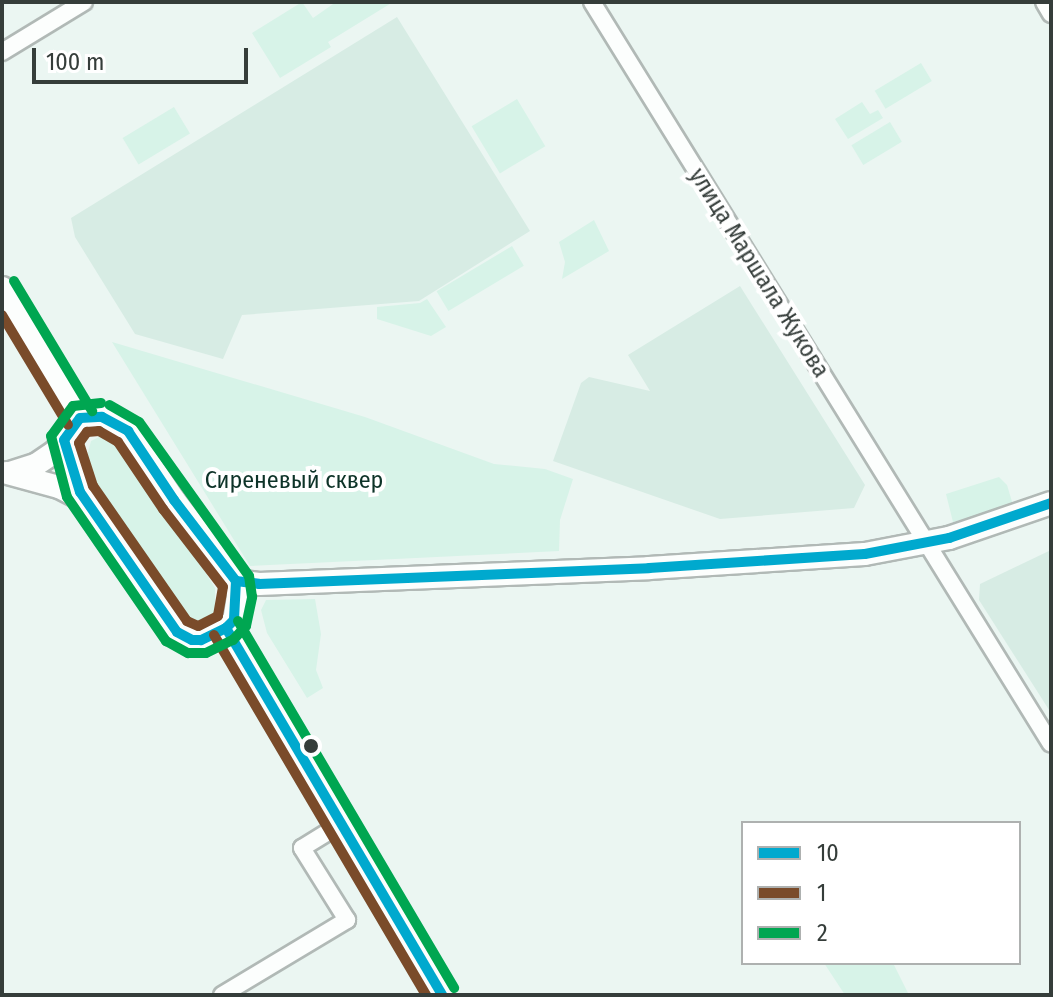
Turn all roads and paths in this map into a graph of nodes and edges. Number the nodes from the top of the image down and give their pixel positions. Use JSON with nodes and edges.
{"nodes":[{"id":1,"x":84,"y":2,"type":"edge"},
{"id":2,"x":592,"y":2,"type":"edge"},
{"id":3,"x":1044,"y":2,"type":"edge"},
{"id":4,"x":1051,"y":14,"type":"edge"},
{"id":5,"x":2,"y":52,"type":"edge"},
{"id":6,"x":2,"y":288,"type":"edge"},
{"id":7,"x":80,"y":418,"type":"junction"},
{"id":8,"x":64,"y":440,"type":"junction"},
{"id":9,"x":6,"y":473,"type":"edge"},
{"id":10,"x":85,"y":500,"type":"junction"},
{"id":11,"x":1051,"y":503,"type":"edge"},
{"id":12,"x":925,"y":543,"type":"junction"},
{"id":13,"x":236,"y":581,"type":"junction"},
{"id":14,"x":226,"y":628,"type":"junction"},
{"id":15,"x":1051,"y":744,"type":"edge"},
{"id":16,"x":341,"y":824,"type":"junction"},
{"id":17,"x":222,"y":995,"type":"edge"},
{"id":18,"x":442,"y":995,"type":"edge"}],
"edges":[{"from":1,"to":5,"type":"street"},
{"from":2,"to":12,"type":"street","name":"улица Маршала Жукова"},
{"from":3,"to":4,"type":"street"},
{"from":6,"to":7,"type":"main road"},
{"from":7,"to":8,"type":"main road"},
{"from":7,"to":13,"type":"main road"},
{"from":8,"to":9,"type":"main road"},
{"from":8,"to":10,"type":"main road"},
{"from":9,"to":10,"type":"main road"},
{"from":10,"to":14,"type":"main road"},
{"from":11,"to":12,"type":"main road"},
{"from":12,"to":13,"type":"main road"},
{"from":12,"to":15,"type":"street","name":"улица Маршала Жукова"},
{"from":13,"to":14,"type":"main road"},
{"from":14,"to":16,"type":"main road"},
{"from":16,"to":17,"type":"street"},
{"from":16,"to":18,"type":"main road"}]}
